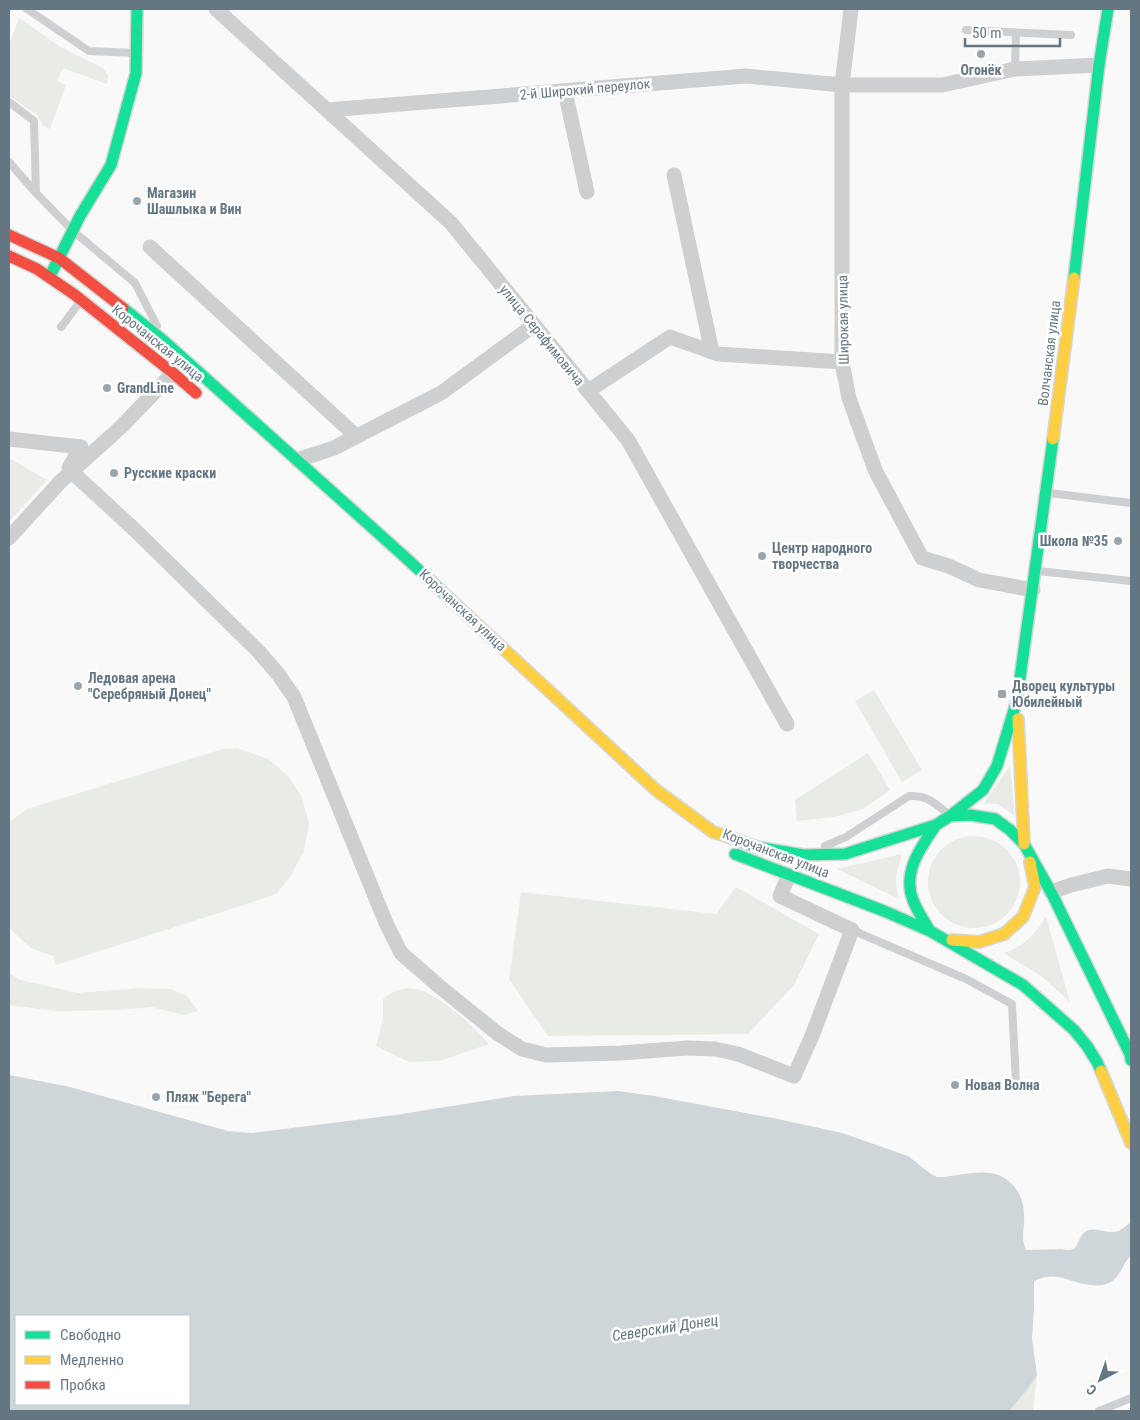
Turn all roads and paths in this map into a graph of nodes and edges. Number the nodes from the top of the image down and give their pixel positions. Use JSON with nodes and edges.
{"nodes":[{"id":1,"x":27,"y":9,"type":"edge"},
{"id":2,"x":137,"y":9,"type":"edge"},
{"id":3,"x":216,"y":9,"type":"edge"},
{"id":4,"x":850,"y":9,"type":"edge"},
{"id":5,"x":1108,"y":9,"type":"edge"},
{"id":6,"x":966,"y":30,"type":"dead end"},
{"id":7,"x":1016,"y":33,"type":"junction"},
{"id":8,"x":1071,"y":35,"type":"dead end"},
{"id":9,"x":136,"y":53,"type":"junction"},
{"id":10,"x":1099,"y":65,"type":"junction"},
{"id":11,"x":1014,"y":69,"type":"junction"},
{"id":12,"x":842,"y":85,"type":"junction"},
{"id":13,"x":565,"y":91,"type":"junction"},
{"id":14,"x":9,"y":102,"type":"edge"},
{"id":15,"x":327,"y":110,"type":"junction"},
{"id":16,"x":9,"y":162,"type":"edge"},
{"id":17,"x":674,"y":175,"type":"dead end"},
{"id":18,"x":587,"y":192,"type":"dead end"},
{"id":19,"x":36,"y":193,"type":"junction"},
{"id":20,"x":72,"y":230,"type":"junction"},
{"id":21,"x":9,"y":235,"type":"edge"},
{"id":22,"x":150,"y":247,"type":"dead end"},
{"id":23,"x":9,"y":256,"type":"edge"},
{"id":24,"x":59,"y":258,"type":"junction"},
{"id":25,"x":49,"y":277,"type":"junction"},
{"id":26,"x":81,"y":300,"type":"junction"},
{"id":27,"x":534,"y":325,"type":"junction"},
{"id":28,"x":61,"y":327,"type":"dead end"},
{"id":29,"x":164,"y":341,"type":"junction"},
{"id":30,"x":712,"y":352,"type":"junction"},
{"id":31,"x":185,"y":361,"type":"junction"},
{"id":32,"x":842,"y":362,"type":"junction"},
{"id":33,"x":173,"y":373,"type":"junction"},
{"id":34,"x":588,"y":391,"type":"junction"},
{"id":35,"x":203,"y":399,"type":"dead end"},
{"id":36,"x":356,"y":436,"type":"junction"},
{"id":37,"x":9,"y":439,"type":"edge"},
{"id":38,"x":297,"y":460,"type":"junction"},
{"id":39,"x":72,"y":472,"type":"junction"},
{"id":40,"x":60,"y":482,"type":"junction"},
{"id":41,"x":1045,"y":493,"type":"junction"},
{"id":42,"x":1131,"y":503,"type":"edge"},
{"id":43,"x":9,"y":538,"type":"edge"},
{"id":44,"x":1036,"y":571,"type":"junction"},
{"id":45,"x":1131,"y":581,"type":"edge"},
{"id":46,"x":1033,"y":590,"type":"junction"},
{"id":47,"x":1017,"y":700,"type":"junction"},
{"id":48,"x":787,"y":724,"type":"dead end"},
{"id":49,"x":950,"y":816,"type":"junction"},
{"id":50,"x":936,"y":825,"type":"junction"},
{"id":51,"x":1026,"y":849,"type":"junction"},
{"id":52,"x":725,"y":850,"type":"dead end"},
{"id":53,"x":804,"y":855,"type":"junction"},
{"id":54,"x":789,"y":874,"type":"junction"},
{"id":55,"x":1131,"y":879,"type":"edge"},
{"id":56,"x":1051,"y":892,"type":"junction"},
{"id":57,"x":1023,"y":917,"type":"junction"},
{"id":58,"x":852,"y":930,"type":"junction"},
{"id":59,"x":930,"y":931,"type":"junction"},
{"id":60,"x":945,"y":939,"type":"junction"},
{"id":61,"x":974,"y":964,"type":"junction"},
{"id":62,"x":966,"y":979,"type":"junction"},
{"id":63,"x":1130,"y":1057,"type":"edge"},
{"id":64,"x":1016,"y":1083,"type":"dead end"},
{"id":65,"x":1130,"y":1139,"type":"edge"},
{"id":66,"x":1131,"y":1398,"type":"edge"},
{"id":67,"x":1100,"y":1411,"type":"edge"}],
"edges":[{"from":1,"to":9,"type":"lane"},
{"from":2,"to":9,"type":"main road"},
{"from":3,"to":15,"type":"street","name":"улица Серафимовича"},
{"from":4,"to":12,"type":"street","name":"Широкая улица"},
{"from":5,"to":10,"type":"main road","name":"Волчанская улица"},
{"from":6,"to":7,"type":"lane"},
{"from":7,"to":8,"type":"lane"},
{"from":7,"to":11,"type":"lane"},
{"from":9,"to":20,"type":"main road"},
{"from":10,"to":11,"type":"street","name":"2-й Широкий переулок"},
{"from":10,"to":41,"type":"main road","name":"Волчанская улица"},
{"from":11,"to":12,"type":"street","name":"2-й Широкий переулок"},
{"from":12,"to":13,"type":"street","name":"2-й Широкий переулок"},
{"from":12,"to":32,"type":"street","name":"Широкая улица"},
{"from":13,"to":15,"type":"street","name":"2-й Широкий переулок"},
{"from":13,"to":18,"type":"street"},
{"from":14,"to":19,"type":"lane"},
{"from":15,"to":27,"type":"street","name":"улица Серафимовича"},
{"from":16,"to":19,"type":"lane"},
{"from":17,"to":30,"type":"street"},
{"from":19,"to":20,"type":"lane"},
{"from":20,"to":24,"type":"main road"},
{"from":20,"to":29,"type":"lane"},
{"from":21,"to":24,"type":"main road","name":"Корочанская улица"},
{"from":22,"to":36,"type":"street"},
{"from":23,"to":25,"type":"main road","name":"Корочанская улица"},
{"from":24,"to":25,"type":"main road"},
{"from":24,"to":29,"type":"main road","name":"Корочанская улица"},
{"from":25,"to":26,"type":"main road","name":"Корочанская улица"},
{"from":26,"to":28,"type":"lane"},
{"from":26,"to":33,"type":"main road","name":"Корочанская улица"},
{"from":27,"to":34,"type":"street","name":"улица Серафимовича"},
{"from":27,"to":36,"type":"street"},
{"from":29,"to":31,"type":"main road","name":"Корочанская улица"},
{"from":30,"to":32,"type":"street"},
{"from":30,"to":34,"type":"street"},
{"from":31,"to":33,"type":"street"},
{"from":31,"to":38,"type":"main road","name":"Корочанская улица"},
{"from":32,"to":46,"type":"street","name":"Широкая улица"},
{"from":33,"to":35,"type":"main road","name":"Корочанская улица"},
{"from":33,"to":39,"type":"street"},
{"from":34,"to":48,"type":"street","name":"улица Серафимовича"},
{"from":36,"to":38,"type":"street"},
{"from":37,"to":40,"type":"street"},
{"from":38,"to":53,"type":"main road","name":"Корочанская улица"},
{"from":39,"to":40,"type":"street"},
{"from":39,"to":58,"type":"street"},
{"from":40,"to":43,"type":"street"},
{"from":41,"to":42,"type":"lane"},
{"from":41,"to":44,"type":"main road","name":"Волчанская улица"},
{"from":44,"to":45,"type":"lane"},
{"from":44,"to":46,"type":"main road","name":"Волчанская улица"},
{"from":46,"to":47,"type":"main road","name":"Волчанская улица"},
{"from":47,"to":49,"type":"main road"},
{"from":47,"to":51,"type":"main road"},
{"from":49,"to":50,"type":"main road"},
{"from":49,"to":51,"type":"main road"},
{"from":49,"to":53,"type":"lane"},
{"from":50,"to":53,"type":"main road","name":"Корочанская улица"},
{"from":50,"to":59,"type":"main road"},
{"from":51,"to":56,"type":"main road"},
{"from":51,"to":57,"type":"main road"},
{"from":52,"to":54,"type":"main road","name":"Корочанская улица"},
{"from":54,"to":58,"type":"street"},
{"from":54,"to":59,"type":"main road","name":"Корочанская улица"},
{"from":55,"to":56,"type":"street"},
{"from":56,"to":57,"type":"main road"},
{"from":56,"to":63,"type":"main road"},
{"from":57,"to":60,"type":"main road"},
{"from":58,"to":62,"type":"lane"},
{"from":59,"to":60,"type":"main road"},
{"from":60,"to":61,"type":"main road"},
{"from":61,"to":62,"type":"lane"},
{"from":61,"to":65,"type":"main road"},
{"from":62,"to":64,"type":"lane"},
{"from":66,"to":67,"type":"lane"}]}
